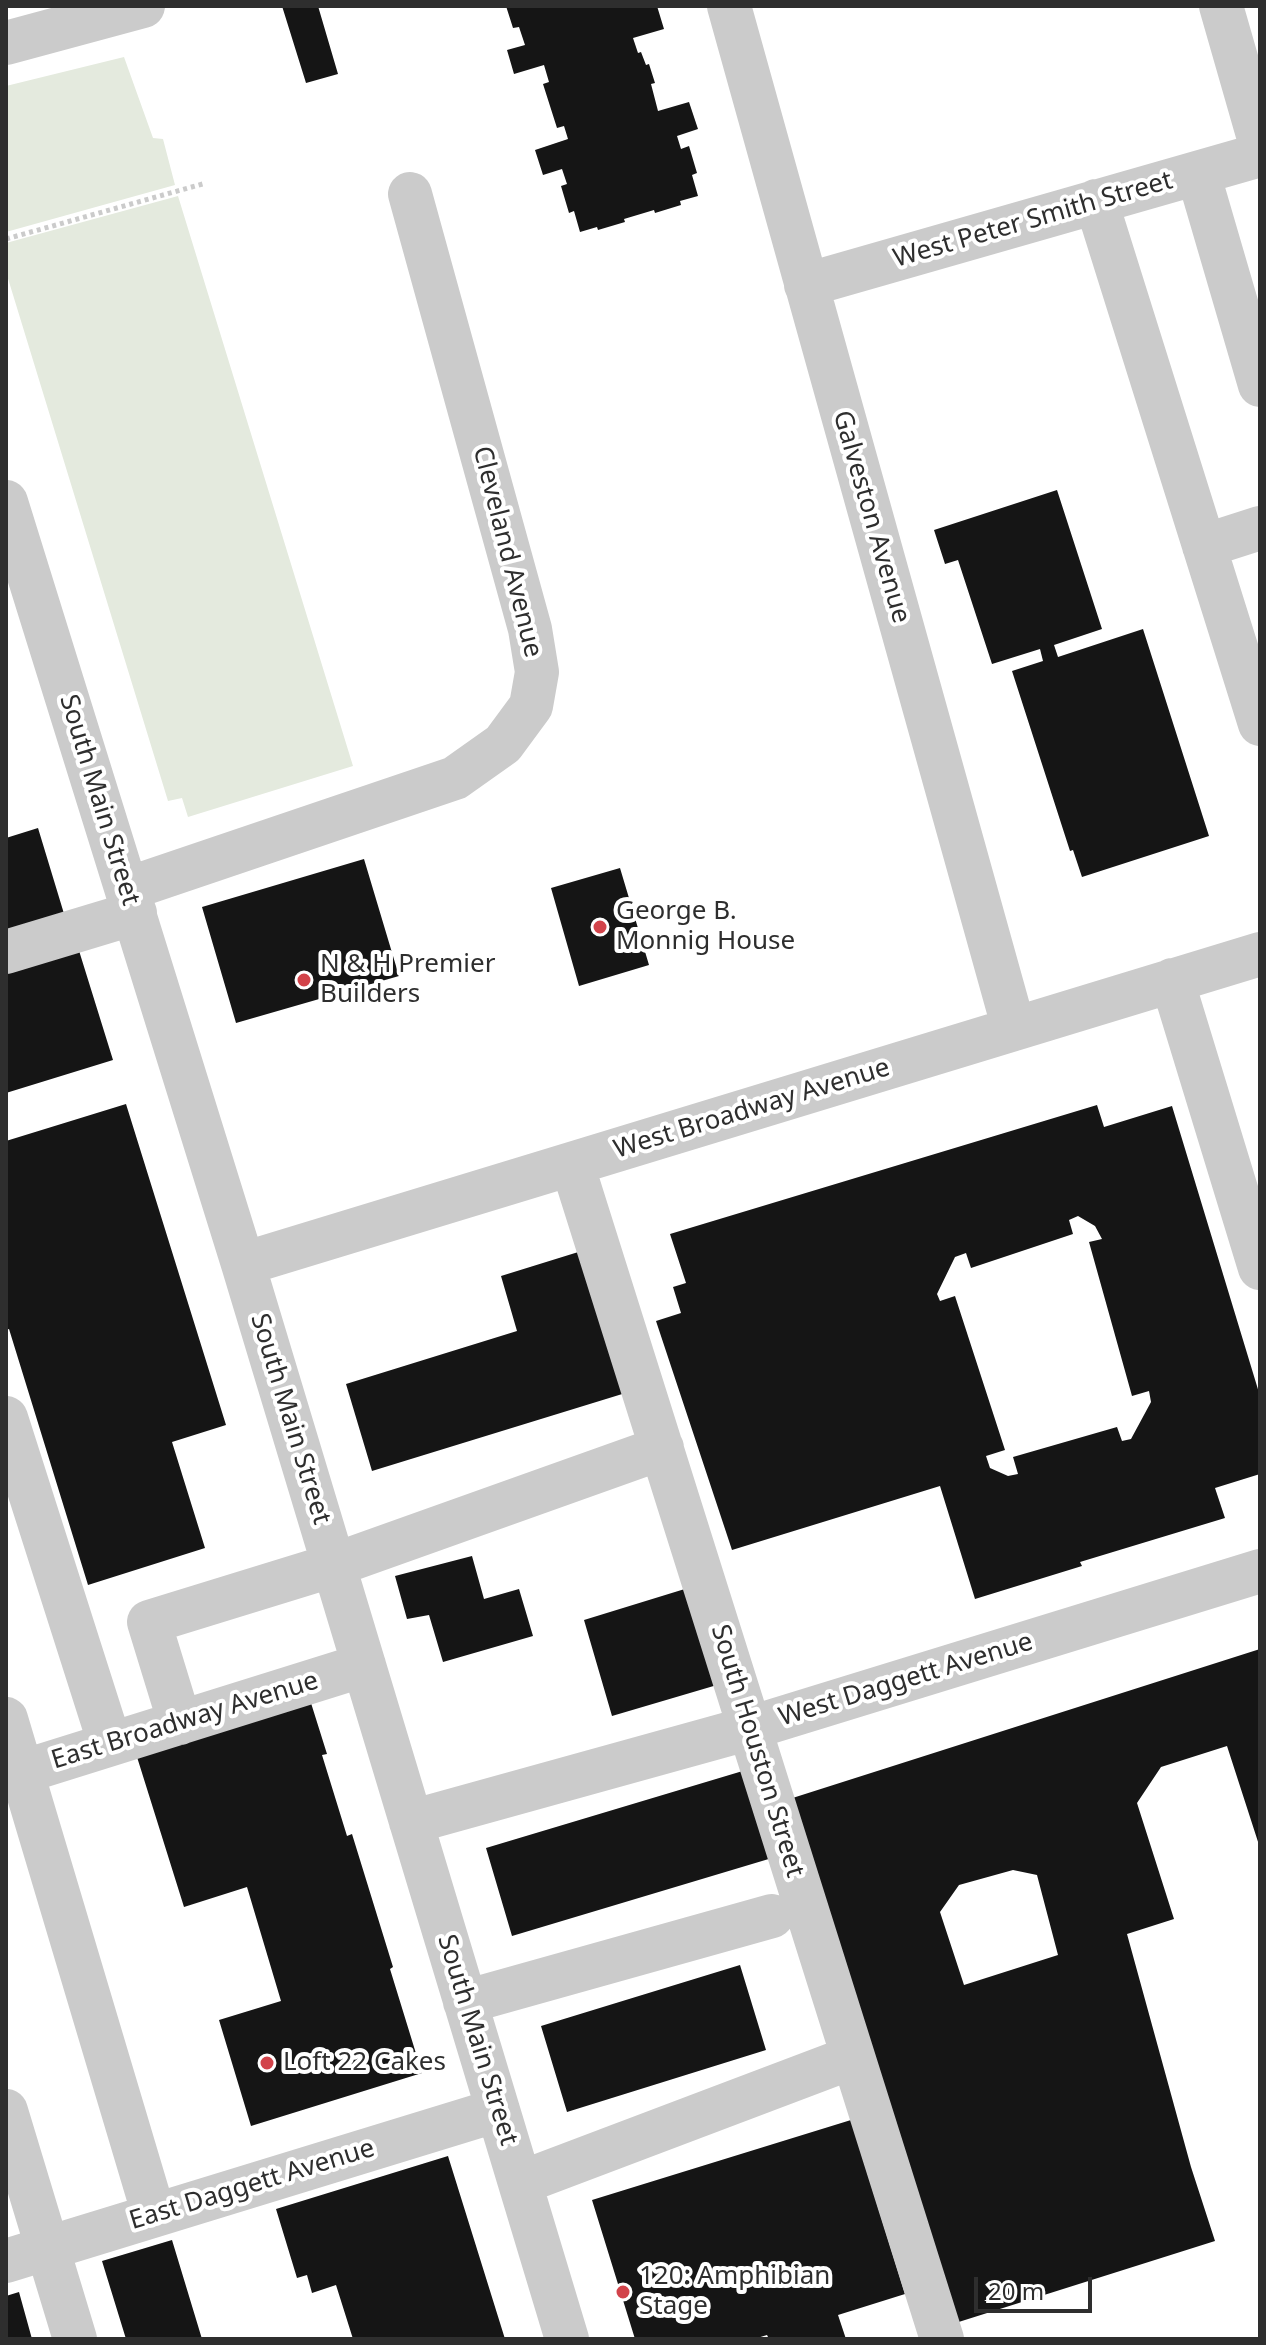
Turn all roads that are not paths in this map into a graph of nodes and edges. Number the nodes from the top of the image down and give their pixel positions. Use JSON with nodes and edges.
{"nodes":[{"id":1,"x":143,"y":6,"type":"edge"},
{"id":2,"x":729,"y":6,"type":"edge"},
{"id":3,"x":1221,"y":6,"type":"edge"},
{"id":4,"x":6,"y":43,"type":"edge"},
{"id":5,"x":1260,"y":142,"type":"edge"},
{"id":6,"x":1260,"y":155,"type":"edge"},
{"id":7,"x":1198,"y":173,"type":"junction"},
{"id":8,"x":410,"y":194,"type":"dead end"},
{"id":9,"x":1096,"y":201,"type":"junction"},
{"id":10,"x":806,"y":285,"type":"junction"},
{"id":11,"x":1260,"y":385,"type":"edge"},
{"id":12,"x":7,"y":510,"type":"edge"},
{"id":13,"x":1260,"y":528,"type":"edge"},
{"id":14,"x":1204,"y":546,"type":"junction"},
{"id":15,"x":1260,"y":724,"type":"edge"},
{"id":16,"x":131,"y":900,"type":"junction"},
{"id":17,"x":6,"y":952,"type":"edge"},
{"id":18,"x":1260,"y":954,"type":"edge"},
{"id":19,"x":1172,"y":980,"type":"junction"},
{"id":20,"x":1014,"y":1029,"type":"junction"},
{"id":21,"x":572,"y":1164,"type":"junction"},
{"id":22,"x":243,"y":1264,"type":"junction"},
{"id":23,"x":1260,"y":1268,"type":"edge"},
{"id":24,"x":6,"y":1418,"type":"edge"},
{"id":25,"x":662,"y":1448,"type":"junction"},
{"id":26,"x":334,"y":1565,"type":"junction"},
{"id":27,"x":1260,"y":1571,"type":"edge"},
{"id":28,"x":364,"y":1665,"type":"junction"},
{"id":29,"x":6,"y":1719,"type":"edge"},
{"id":30,"x":180,"y":1723,"type":"junction"},
{"id":31,"x":750,"y":1728,"type":"junction"},
{"id":32,"x":110,"y":1744,"type":"junction"},
{"id":33,"x":14,"y":1775,"type":"edge"},
{"id":34,"x":411,"y":1822,"type":"junction"},
{"id":35,"x":772,"y":1916,"type":"dead end"},
{"id":36,"x":465,"y":2002,"type":"junction"},
{"id":37,"x":853,"y":2057,"type":"junction"},
{"id":38,"x":498,"y":2110,"type":"junction"},
{"id":39,"x":6,"y":2111,"type":"edge"},
{"id":40,"x":520,"y":2183,"type":"junction"},
{"id":41,"x":154,"y":2215,"type":"junction"},
{"id":42,"x":48,"y":2248,"type":"junction"},
{"id":43,"x":6,"y":2261,"type":"edge"},
{"id":44,"x":75,"y":2339,"type":"edge"},
{"id":45,"x":567,"y":2339,"type":"edge"},
{"id":46,"x":942,"y":2339,"type":"edge"}],
"edges":[{"from":1,"to":4,"type":"street"},
{"from":2,"to":10,"type":"street","name":"Galveston Avenue"},
{"from":3,"to":5,"type":"street"},
{"from":6,"to":7,"type":"street","name":"West Peter Smith Street"},
{"from":7,"to":9,"type":"street","name":"West Peter Smith Street"},
{"from":7,"to":11,"type":"street"},
{"from":8,"to":16,"type":"street","name":"Cleveland Avenue"},
{"from":9,"to":10,"type":"street","name":"West Peter Smith Street"},
{"from":9,"to":14,"type":"street"},
{"from":10,"to":20,"type":"street","name":"Galveston Avenue"},
{"from":12,"to":16,"type":"street","name":"South Main Street"},
{"from":13,"to":14,"type":"street"},
{"from":14,"to":15,"type":"street"},
{"from":16,"to":17,"type":"street","name":"Cleveland Avenue"},
{"from":16,"to":22,"type":"street","name":"South Main Street"},
{"from":18,"to":19,"type":"street","name":"West Broadway Avenue"},
{"from":19,"to":20,"type":"street","name":"West Broadway Avenue"},
{"from":19,"to":23,"type":"street"},
{"from":20,"to":21,"type":"street","name":"West Broadway Avenue"},
{"from":21,"to":22,"type":"street","name":"West Broadway Avenue"},
{"from":21,"to":25,"type":"street","name":"South Houston Street"},
{"from":22,"to":26,"type":"street","name":"South Main Street"},
{"from":24,"to":32,"type":"street"},
{"from":25,"to":26,"type":"street"},
{"from":25,"to":31,"type":"street","name":"South Houston Street"},
{"from":26,"to":28,"type":"street","name":"South Main Street"},
{"from":26,"to":30,"type":"street"},
{"from":27,"to":31,"type":"street","name":"West Daggett Avenue"},
{"from":28,"to":30,"type":"street","name":"East Broadway Avenue"},
{"from":28,"to":34,"type":"street","name":"South Main Street"},
{"from":29,"to":33,"type":"street"},
{"from":30,"to":32,"type":"street","name":"East Broadway Avenue"},
{"from":31,"to":34,"type":"street","name":"West Daggett Avenue"},
{"from":31,"to":37,"type":"street","name":"South Houston Street"},
{"from":32,"to":33,"type":"street","name":"East Broadway Avenue"},
{"from":33,"to":41,"type":"street"},
{"from":34,"to":36,"type":"street","name":"South Main Street"},
{"from":35,"to":36,"type":"street"},
{"from":36,"to":38,"type":"street","name":"South Main Street"},
{"from":37,"to":40,"type":"street"},
{"from":37,"to":46,"type":"street","name":"South Houston Street"},
{"from":38,"to":40,"type":"street","name":"South Main Street"},
{"from":38,"to":41,"type":"street","name":"East Daggett Avenue"},
{"from":39,"to":42,"type":"street"},
{"from":40,"to":45,"type":"street","name":"South Main Street"},
{"from":41,"to":42,"type":"street","name":"East Daggett Avenue"},
{"from":42,"to":43,"type":"street","name":"East Daggett Avenue"},
{"from":42,"to":44,"type":"street"}]}
